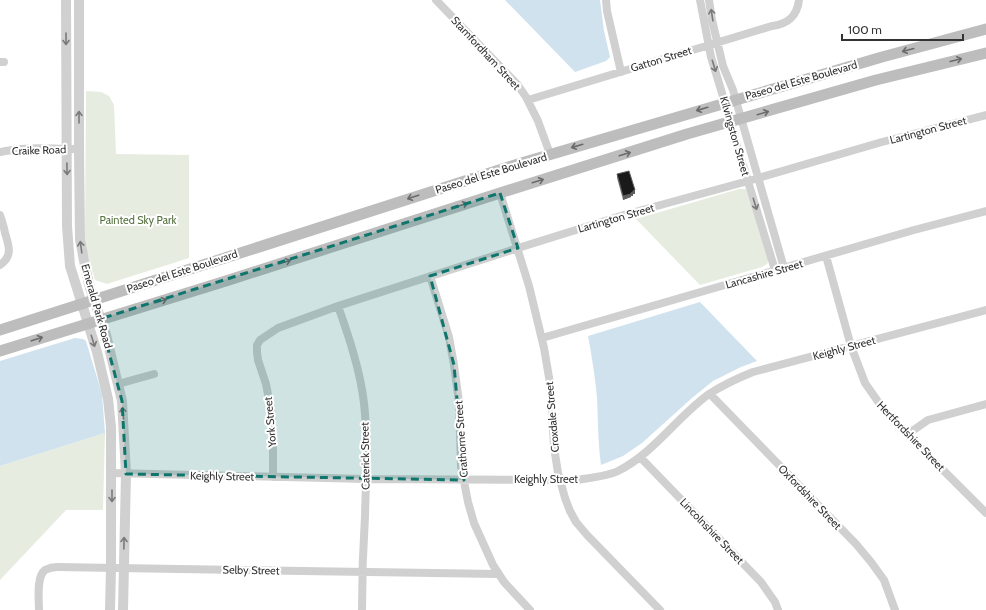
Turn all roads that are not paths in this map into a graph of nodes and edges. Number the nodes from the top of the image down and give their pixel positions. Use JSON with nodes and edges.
{"nodes":[{"id":1,"x":66,"y":0,"type":"edge"},
{"id":2,"x":78,"y":0,"type":"edge"},
{"id":3,"x":436,"y":0,"type":"edge"},
{"id":4,"x":606,"y":0,"type":"edge"},
{"id":5,"x":700,"y":0,"type":"edge"},
{"id":6,"x":709,"y":0,"type":"edge"},
{"id":7,"x":799,"y":0,"type":"edge"},
{"id":8,"x":986,"y":29,"type":"edge"},
{"id":9,"x":717,"y":42,"type":"junction"},
{"id":10,"x":708,"y":45,"type":"junction"},
{"id":11,"x":986,"y":53,"type":"edge"},
{"id":12,"x":621,"y":72,"type":"junction"},
{"id":13,"x":528,"y":100,"type":"junction"},
{"id":14,"x":736,"y":100,"type":"junction"},
{"id":15,"x":724,"y":103,"type":"junction"},
{"id":16,"x":986,"y":115,"type":"edge"},
{"id":17,"x":741,"y":119,"type":"junction"},
{"id":18,"x":730,"y":122,"type":"junction"},
{"id":19,"x":67,"y":149,"type":"junction"},
{"id":20,"x":79,"y":149,"type":"junction"},
{"id":21,"x":0,"y":152,"type":"edge"},
{"id":22,"x":550,"y":154,"type":"junction"},
{"id":23,"x":758,"y":178,"type":"junction"},
{"id":24,"x":748,"y":181,"type":"junction"},
{"id":25,"x":500,"y":193,"type":"junction"},
{"id":26,"x":986,"y":211,"type":"edge"},
{"id":27,"x":0,"y":215,"type":"edge"},
{"id":28,"x":518,"y":248,"type":"junction"},
{"id":29,"x":826,"y":256,"type":"junction"},
{"id":30,"x":0,"y":265,"type":"edge"},
{"id":31,"x":784,"y":268,"type":"junction"},
{"id":32,"x":775,"y":270,"type":"junction"},
{"id":33,"x":430,"y":276,"type":"junction"},
{"id":34,"x":94,"y":299,"type":"junction"},
{"id":35,"x":82,"y":303,"type":"junction"},
{"id":36,"x":338,"y":306,"type":"junction"},
{"id":37,"x":986,"y":310,"type":"edge"},
{"id":38,"x":100,"y":320,"type":"junction"},
{"id":39,"x":88,"y":323,"type":"junction"},
{"id":40,"x":0,"y":330,"type":"edge"},
{"id":41,"x":542,"y":338,"type":"junction"},
{"id":42,"x":257,"y":345,"type":"joint"},
{"id":43,"x":851,"y":346,"type":"junction"},
{"id":44,"x":0,"y":351,"type":"edge"},
{"id":45,"x":154,"y":374,"type":"dead end"},
{"id":46,"x":118,"y":384,"type":"junction"},
{"id":47,"x":710,"y":394,"type":"junction"},
{"id":48,"x":986,"y":404,"type":"edge"},
{"id":49,"x":908,"y":434,"type":"junction"},
{"id":50,"x":640,"y":457,"type":"junction"},
{"id":51,"x":112,"y":473,"type":"junction"},
{"id":52,"x":126,"y":474,"type":"junction"},
{"id":53,"x":273,"y":477,"type":"junction"},
{"id":54,"x":366,"y":480,"type":"junction"},
{"id":55,"x":464,"y":480,"type":"junction"},
{"id":56,"x":560,"y":480,"type":"junction"},
{"id":57,"x":986,"y":513,"type":"edge"},
{"id":58,"x":111,"y":568,"type":"junction"},
{"id":59,"x":124,"y":568,"type":"junction"},
{"id":60,"x":362,"y":572,"type":"junction"},
{"id":61,"x":498,"y":574,"type":"junction"},
{"id":62,"x":39,"y":610,"type":"edge"},
{"id":63,"x":110,"y":610,"type":"edge"},
{"id":64,"x":123,"y":610,"type":"edge"},
{"id":65,"x":362,"y":610,"type":"edge"},
{"id":66,"x":530,"y":610,"type":"edge"},
{"id":67,"x":660,"y":610,"type":"edge"},
{"id":68,"x":778,"y":610,"type":"edge"},
{"id":69,"x":895,"y":610,"type":"edge"}],
"edges":[{"from":1,"to":19,"type":"street","name":"Emerald Park Road","one_way":true},
{"from":20,"to":2,"type":"street","name":"Emerald Park Road","one_way":true},
{"from":3,"to":13,"type":"street","name":"Stamfordham Street"},
{"from":4,"to":12,"type":"street"},
{"from":5,"to":10,"type":"street","name":"Kilvingston Street"},
{"from":9,"to":6,"type":"street","name":"Kilvingston Street","one_way":true},
{"from":7,"to":9,"type":"street","name":"Gatton Street"},
{"from":8,"to":14,"type":"main road","name":"Paseo del Este Boulevard","one_way":true},
{"from":9,"to":10,"type":"street","name":"Gatton Street"},
{"from":9,"to":14,"type":"street","name":"Kilvingston Street"},
{"from":10,"to":12,"type":"street","name":"Gatton Street"},
{"from":10,"to":15,"type":"street","name":"Kilvingston Street","one_way":true},
{"from":17,"to":11,"type":"main road","name":"Paseo del Este Boulevard","one_way":true},
{"from":12,"to":13,"type":"street","name":"Gatton Street"},
{"from":13,"to":22,"type":"street","name":"Stamfordham Street"},
{"from":14,"to":15,"type":"main road","name":"Paseo del Este Boulevard"},
{"from":14,"to":17,"type":"street","name":"Kilvingston Street"},
{"from":15,"to":18,"type":"street","name":"Kilvingston Street"},
{"from":15,"to":22,"type":"main road","name":"Paseo del Este Boulevard","one_way":true},
{"from":16,"to":23,"type":"street","name":"Lartington Street"},
{"from":17,"to":18,"type":"main road","name":"Paseo del Este Boulevard"},
{"from":17,"to":23,"type":"street","name":"Kilvingston Street"},
{"from":18,"to":24,"type":"street","name":"Kilvingston Street"},
{"from":25,"to":18,"type":"main road","name":"Paseo del Este Boulevard","one_way":true},
{"from":19,"to":20,"type":"street","name":"Craike Road"},
{"from":19,"to":21,"type":"street","name":"Craike Road"},
{"from":19,"to":35,"type":"street","name":"Emerald Park Road","one_way":true},
{"from":34,"to":20,"type":"street","name":"Emerald Park Road","one_way":true},
{"from":22,"to":34,"type":"main road","name":"Paseo del Este Boulevard","one_way":true},
{"from":23,"to":24,"type":"street","name":"Lartington Street"},
{"from":23,"to":31,"type":"street","name":"Kilvingston Street"},
{"from":24,"to":28,"type":"street","name":"Lartington Street"},
{"from":24,"to":32,"type":"street","name":"Kilvingston Street","one_way":true},
{"from":25,"to":28,"type":"street","name":"Croxdale Street"},
{"from":38,"to":25,"type":"main road","name":"Paseo del Este Boulevard","one_way":true},
{"from":26,"to":29,"type":"street","name":"Lancashire Street"},
{"from":27,"to":30,"type":"street"},
{"from":28,"to":33,"type":"street","name":"Lartington Street"},
{"from":28,"to":41,"type":"street","name":"Croxdale Street"},
{"from":29,"to":31,"type":"street","name":"Lancashire Street"},
{"from":29,"to":43,"type":"street","name":"Hertfordshire Street"},
{"from":31,"to":32,"type":"street","name":"Lancashire Street"},
{"from":32,"to":41,"type":"street","name":"Lancashire Street"},
{"from":33,"to":36,"type":"street","name":"Lartington Street"},
{"from":33,"to":55,"type":"street","name":"Crathorne Street"},
{"from":34,"to":35,"type":"main road","name":"Paseo del Este Boulevard"},
{"from":34,"to":38,"type":"street","name":"Emerald Park Road"},
{"from":35,"to":39,"type":"street","name":"Emerald Park Road"},
{"from":35,"to":40,"type":"main road","name":"Paseo del Este Boulevard"},
{"from":36,"to":42,"type":"street","name":"Lartington Street"},
{"from":36,"to":54,"type":"street","name":"Caterick Street"},
{"from":37,"to":43,"type":"street","name":"Keighly Street"},
{"from":38,"to":39,"type":"main road","name":"Paseo del Este Boulevard"},
{"from":38,"to":46,"type":"street","name":"Emerald Park Road"},
{"from":44,"to":39,"type":"main road","name":"Paseo del Este Boulevard","one_way":true},
{"from":39,"to":51,"type":"street","name":"Emerald Park Road","one_way":true},
{"from":41,"to":56,"type":"street","name":"Croxdale Street"},
{"from":42,"to":53,"type":"street","name":"York Street"},
{"from":43,"to":47,"type":"street","name":"Keighly Street"},
{"from":43,"to":49,"type":"street","name":"Hertfordshire Street"},
{"from":45,"to":46,"type":"street"},
{"from":52,"to":46,"type":"street","name":"Emerald Park Road","one_way":true},
{"from":47,"to":50,"type":"street","name":"Keighly Street"},
{"from":47,"to":69,"type":"street","name":"Oxfordshire Street"},
{"from":48,"to":49,"type":"street"},
{"from":49,"to":57,"type":"street","name":"Hertfordshire Street"},
{"from":50,"to":56,"type":"street","name":"Keighly Street"},
{"from":50,"to":68,"type":"street","name":"Lincolnshire Street"},
{"from":51,"to":52,"type":"street","name":"Keighly Street"},
{"from":51,"to":58,"type":"street","name":"Emerald Park Road","one_way":true},
{"from":52,"to":53,"type":"street","name":"Keighly Street"},
{"from":59,"to":52,"type":"street","name":"Emerald Park Road","one_way":true},
{"from":53,"to":54,"type":"street","name":"Keighly Street"},
{"from":54,"to":55,"type":"street","name":"Keighly Street"},
{"from":54,"to":60,"type":"street","name":"Caterick Street"},
{"from":55,"to":56,"type":"street","name":"Keighly Street"},
{"from":55,"to":61,"type":"street","name":"Crathorne Street"},
{"from":56,"to":67,"type":"street","name":"Croxdale Street"},
{"from":58,"to":59,"type":"street","name":"Selby Street"},
{"from":58,"to":62,"type":"street","name":"Selby Street"},
{"from":58,"to":63,"type":"street","name":"Emerald Park Road"},
{"from":59,"to":60,"type":"street","name":"Selby Street"},
{"from":59,"to":64,"type":"street","name":"Emerald Park Road"},
{"from":60,"to":61,"type":"street","name":"Selby Street"},
{"from":60,"to":65,"type":"street","name":"Caterick Street"},
{"from":61,"to":66,"type":"street","name":"Crathorne Street"}]}
